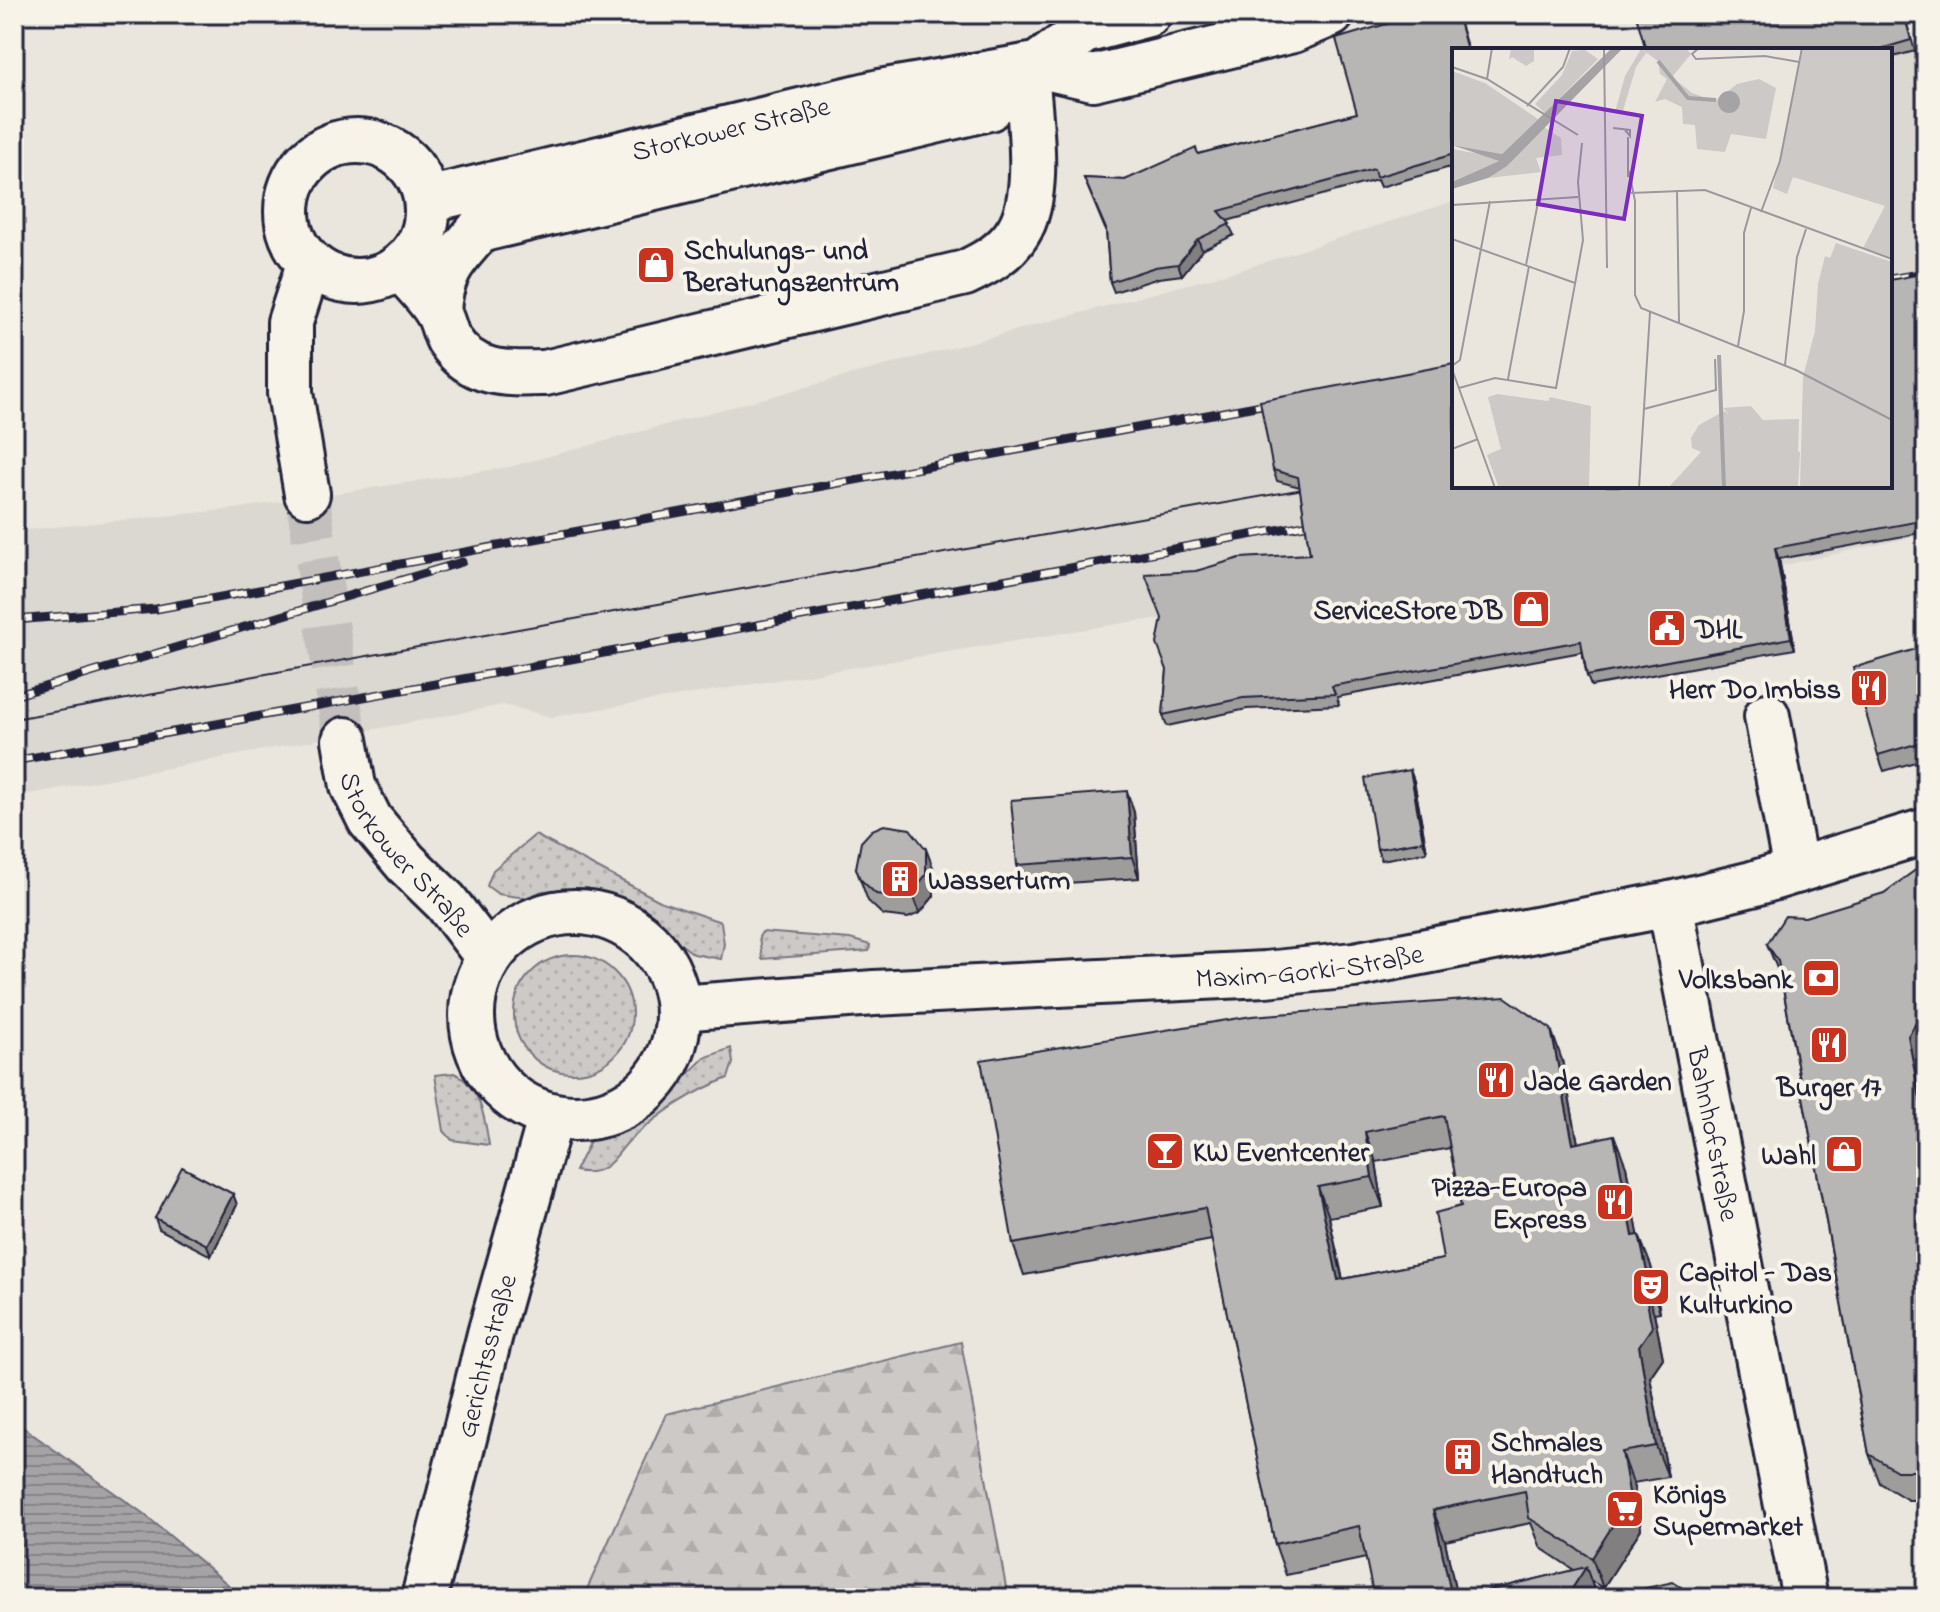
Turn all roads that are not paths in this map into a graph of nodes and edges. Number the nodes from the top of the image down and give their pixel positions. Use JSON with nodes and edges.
{"nodes":[{"id":1,"x":1148,"y":14,"type":"edge"},
{"id":2,"x":1331,"y":14,"type":"edge"},
{"id":3,"x":1032,"y":66,"type":"junction"},
{"id":4,"x":952,"y":118,"type":"junction"},
{"id":5,"x":1031,"y":164,"type":"junction"},
{"id":6,"x":507,"y":181,"type":"junction"},
{"id":7,"x":427,"y":200,"type":"junction"},
{"id":8,"x":548,"y":213,"type":"junction"},
{"id":9,"x":483,"y":229,"type":"junction"},
{"id":10,"x":309,"y":264,"type":"junction"},
{"id":11,"x":400,"y":267,"type":"junction"},
{"id":12,"x":438,"y":312,"type":"junction"},
{"id":13,"x":307,"y":494,"type":"tunnel mouth"},
{"id":14,"x":1767,"y":716,"type":"dead end"},
{"id":15,"x":345,"y":740,"type":"tunnel mouth"},
{"id":16,"x":1926,"y":831,"type":"edge"},
{"id":17,"x":1796,"y":871,"type":"junction"},
{"id":18,"x":1670,"y":904,"type":"junction"},
{"id":19,"x":488,"y":957,"type":"junction"},
{"id":20,"x":679,"y":1008,"type":"junction"},
{"id":21,"x":551,"y":1116,"type":"junction"},
{"id":22,"x":424,"y":1598,"type":"edge"},
{"id":23,"x":1805,"y":1598,"type":"edge"}],
"edges":[{"from":1,"to":3,"type":"main road","name":"Storkower Straße"},
{"from":2,"to":3,"type":"main road","name":"Storkower Straße"},
{"from":3,"to":4,"type":"main road"},
{"from":3,"to":5,"type":"main road"},
{"from":3,"to":6,"type":"main road","name":"Storkower Straße"},
{"from":4,"to":5,"type":"main road"},
{"from":4,"to":8,"type":"main road"},
{"from":5,"to":12,"type":"main road"},
{"from":6,"to":7,"type":"main road","name":"Storkower Straße"},
{"from":6,"to":8,"type":"main road"},
{"from":6,"to":9,"type":"main road"},
{"from":7,"to":10,"type":"main road"},
{"from":7,"to":11,"type":"main road"},
{"from":8,"to":9,"type":"main road"},
{"from":9,"to":12,"type":"main road"},
{"from":10,"to":11,"type":"main road"},
{"from":10,"to":13,"type":"main road"},
{"from":11,"to":12,"type":"main road"},
{"from":14,"to":17,"type":"main road"},
{"from":15,"to":19,"type":"main road","name":"Storkower Straße"},
{"from":16,"to":17,"type":"main road","name":"Maxim-Gorki-Straße"},
{"from":17,"to":18,"type":"main road","name":"Maxim-Gorki-Straße"},
{"from":18,"to":20,"type":"main road","name":"Maxim-Gorki-Straße"},
{"from":18,"to":23,"type":"main road","name":"Bahnhofstraße"},
{"from":19,"to":20,"type":"main road"},
{"from":19,"to":21,"type":"main road"},
{"from":20,"to":21,"type":"main road"},
{"from":21,"to":22,"type":"main road","name":"Gerichtsstraße"}]}
